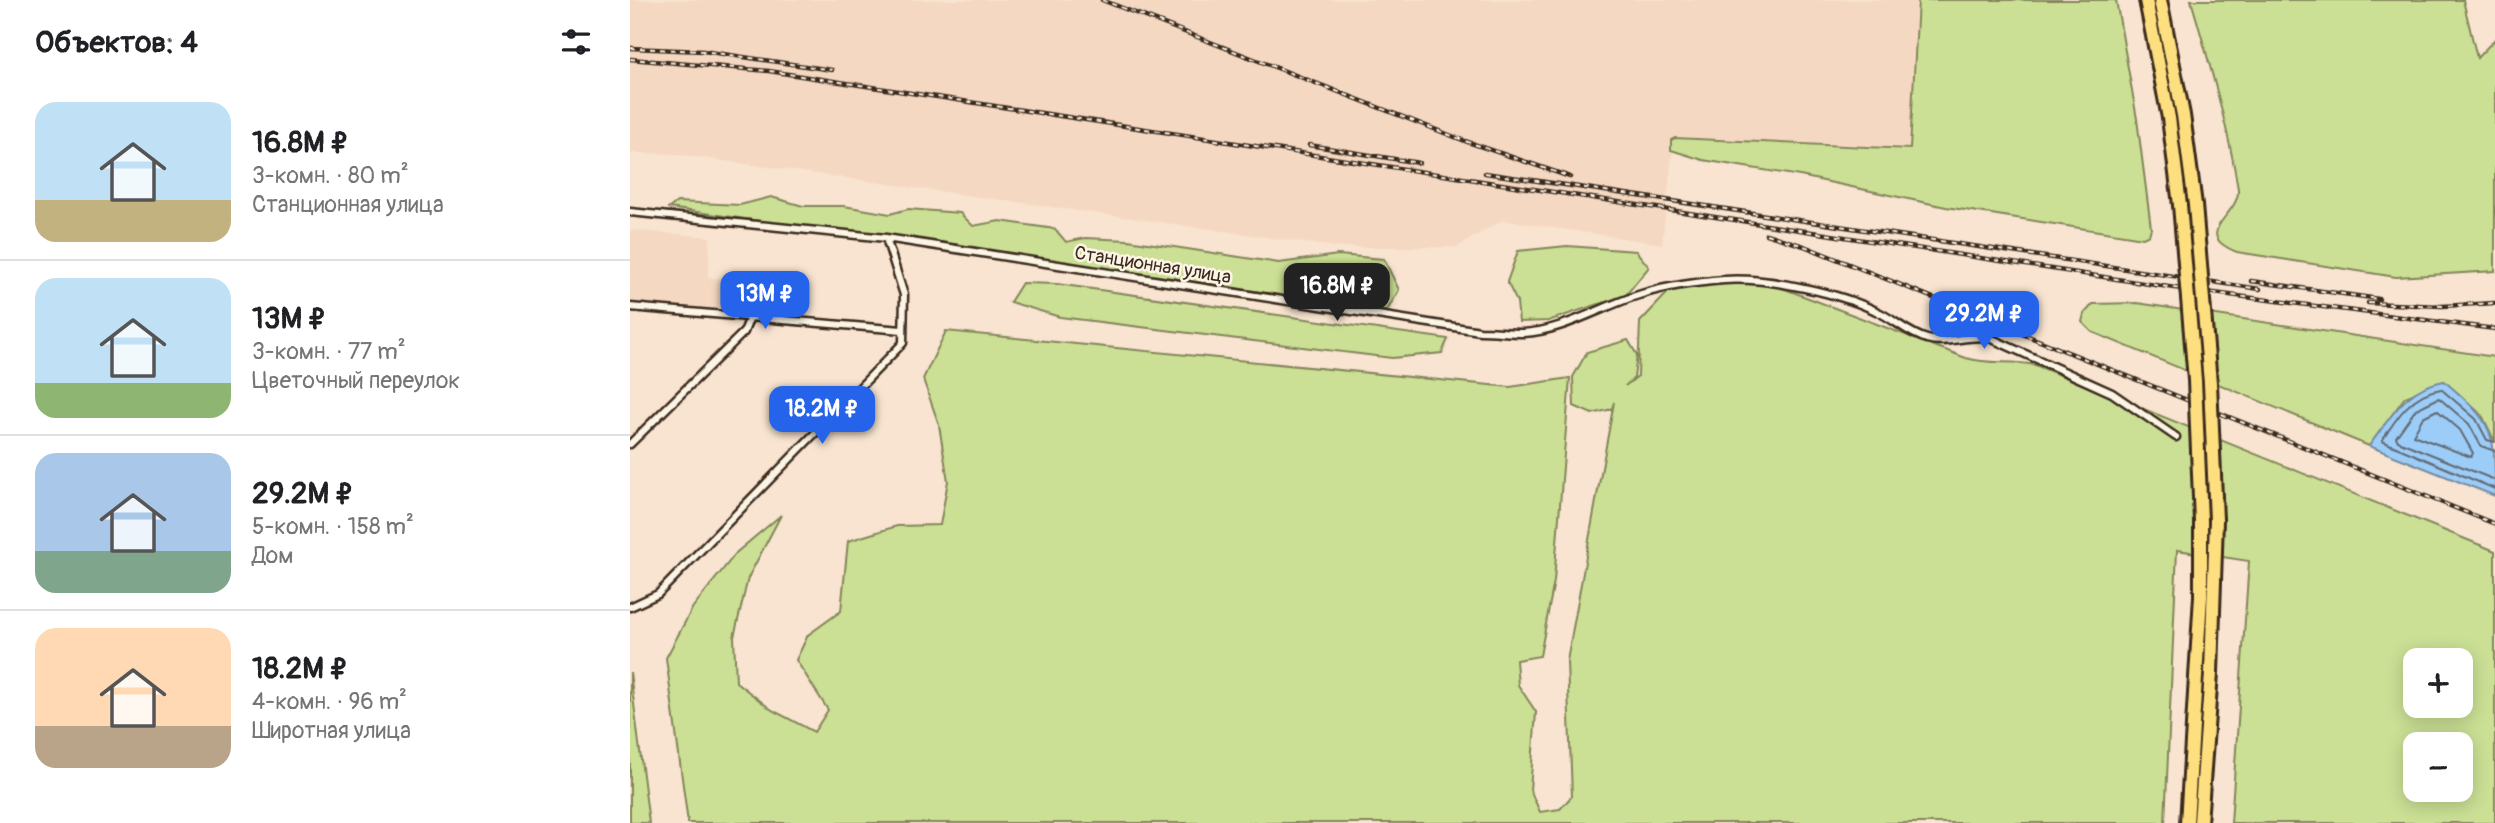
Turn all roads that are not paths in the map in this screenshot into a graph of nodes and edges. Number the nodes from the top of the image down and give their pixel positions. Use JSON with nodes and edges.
{"nodes":[{"id":1,"x":2146,"y":0,"type":"edge"},
{"id":2,"x":2160,"y":0,"type":"edge"},
{"id":3,"x":630,"y":212,"type":"edge"},
{"id":4,"x":886,"y":238,"type":"junction"},
{"id":5,"x":630,"y":307,"type":"edge"},
{"id":6,"x":750,"y":317,"type":"junction"},
{"id":7,"x":902,"y":330,"type":"junction"},
{"id":8,"x":2176,"y":437,"type":"dead end"},
{"id":9,"x":630,"y":444,"type":"edge"},
{"id":10,"x":630,"y":607,"type":"edge"},
{"id":11,"x":2188,"y":823,"type":"edge"},
{"id":12,"x":2200,"y":823,"type":"edge"}],
"edges":[{"from":1,"to":11,"type":"highway","bridge":true},
{"from":2,"to":12,"type":"highway","bridge":true},
{"from":3,"to":4,"type":"street","name":"Станционная улица"},
{"from":4,"to":7,"type":"street"},
{"from":4,"to":8,"type":"street","name":"Станционная улица"},
{"from":5,"to":6,"type":"street"},
{"from":6,"to":7,"type":"street"},
{"from":6,"to":9,"type":"street"},
{"from":7,"to":10,"type":"street"}]}
